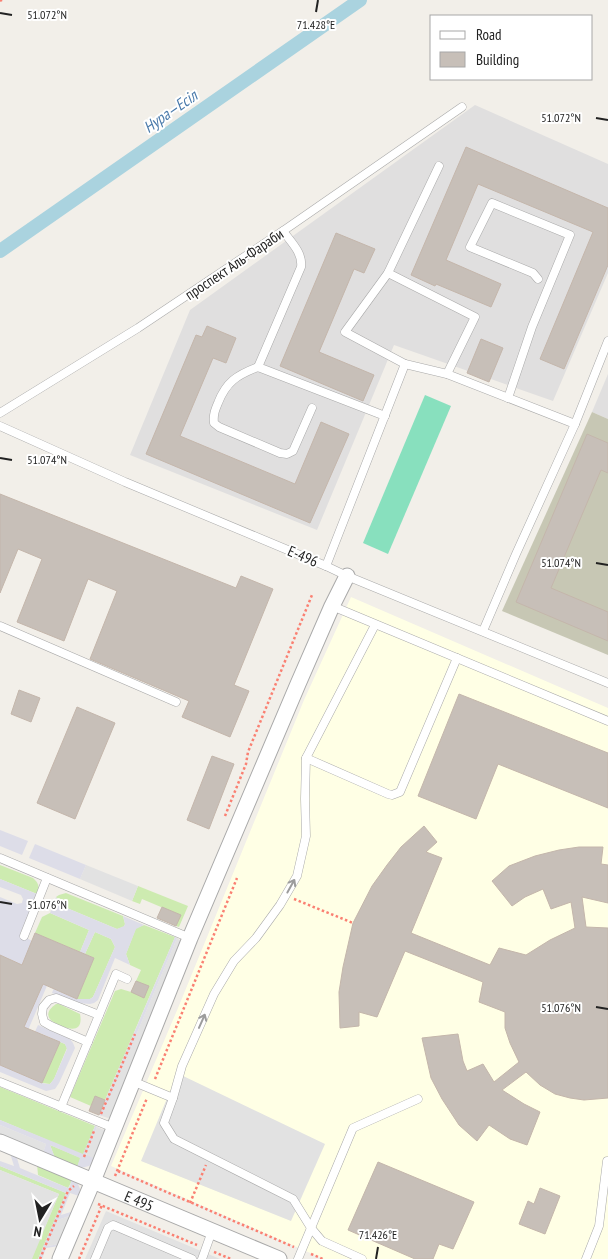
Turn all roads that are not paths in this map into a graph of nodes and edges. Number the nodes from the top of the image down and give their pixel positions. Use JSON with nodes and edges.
{"nodes":[{"id":1,"x":462,"y":107,"type":"dead end"},
{"id":2,"x":439,"y":166,"type":"dead end"},
{"id":3,"x":283,"y":231,"type":"junction"},
{"id":4,"x":388,"y":273,"type":"junction"},
{"id":5,"x":538,"y":278,"type":"dead end"},
{"id":6,"x":608,"y":341,"type":"edge"},
{"id":7,"x":405,"y":364,"type":"junction"},
{"id":8,"x":258,"y":367,"type":"junction"},
{"id":9,"x":447,"y":374,"type":"junction"},
{"id":10,"x":508,"y":398,"type":"junction"},
{"id":11,"x":312,"y":408,"type":"dead end"},
{"id":12,"x":0,"y":413,"type":"edge"},
{"id":13,"x":385,"y":416,"type":"junction"},
{"id":14,"x":575,"y":424,"type":"junction"},
{"id":15,"x":0,"y":426,"type":"edge"},
{"id":16,"x":326,"y":566,"type":"junction"},
{"id":17,"x":347,"y":576,"type":"junction"},
{"id":18,"x":332,"y":606,"type":"junction"},
{"id":19,"x":376,"y":625,"type":"junction"},
{"id":20,"x":0,"y":626,"type":"edge"},
{"id":21,"x":483,"y":631,"type":"junction"},
{"id":22,"x":457,"y":658,"type":"junction"},
{"id":23,"x":608,"y":684,"type":"edge"},
{"id":24,"x":176,"y":702,"type":"dead end"},
{"id":25,"x":608,"y":721,"type":"edge"},
{"id":26,"x":306,"y":758,"type":"junction"},
{"id":27,"x":0,"y":858,"type":"edge"},
{"id":28,"x":47,"y":878,"type":"junction"},
{"id":29,"x":24,"y":936,"type":"dead end"},
{"id":30,"x":190,"y":938,"type":"junction"},
{"id":31,"x":127,"y":979,"type":"dead end"},
{"id":32,"x":99,"y":1015,"type":"junction"},
{"id":33,"x":88,"y":1042,"type":"junction"},
{"id":34,"x":132,"y":1081,"type":"junction"},
{"id":35,"x":0,"y":1082,"type":"edge"},
{"id":36,"x":173,"y":1098,"type":"junction"},
{"id":37,"x":418,"y":1099,"type":"dead end"},
{"id":38,"x":61,"y":1107,"type":"junction"},
{"id":39,"x":114,"y":1128,"type":"junction"},
{"id":40,"x":0,"y":1142,"type":"edge"},
{"id":41,"x":608,"y":1161,"type":"edge"},
{"id":42,"x":93,"y":1180,"type":"junction"},
{"id":43,"x":311,"y":1228,"type":"junction"},
{"id":44,"x":212,"y":1231,"type":"junction"},
{"id":45,"x":97,"y":1258,"type":"edge"},
{"id":46,"x":60,"y":1259,"type":"edge"},
{"id":47,"x":192,"y":1259,"type":"edge"},
{"id":48,"x":202,"y":1259,"type":"edge"},
{"id":49,"x":279,"y":1259,"type":"edge"},
{"id":50,"x":298,"y":1259,"type":"edge"},
{"id":51,"x":362,"y":1259,"type":"edge"},
{"id":52,"x":586,"y":1259,"type":"edge"}],
"edges":[{"from":1,"to":3,"type":"lane","name":"проспект Аль-Фараби"},
{"from":2,"to":4,"type":"lane"},
{"from":3,"to":8,"type":"lane"},
{"from":3,"to":12,"type":"lane","name":"проспект Аль-Фараби"},
{"from":4,"to":7,"type":"lane"},
{"from":4,"to":9,"type":"lane"},
{"from":5,"to":10,"type":"lane"},
{"from":6,"to":14,"type":"lane"},
{"from":7,"to":9,"type":"lane"},
{"from":7,"to":13,"type":"lane"},
{"from":8,"to":11,"type":"lane"},
{"from":8,"to":13,"type":"lane"},
{"from":9,"to":10,"type":"lane"},
{"from":10,"to":14,"type":"lane"},
{"from":13,"to":16,"type":"lane"},
{"from":14,"to":21,"type":"lane"},
{"from":15,"to":16,"type":"lane","name":"E-496"},
{"from":16,"to":17,"type":"lane","name":"E-496"},
{"from":17,"to":18,"type":"street"},
{"from":17,"to":21,"type":"lane","name":"E-496"},
{"from":18,"to":19,"type":"lane"},
{"from":18,"to":30,"type":"street"},
{"from":19,"to":22,"type":"lane"},
{"from":19,"to":26,"type":"lane"},
{"from":20,"to":24,"type":"lane"},
{"from":21,"to":23,"type":"lane","name":"E-496"},
{"from":22,"to":25,"type":"lane"},
{"from":22,"to":26,"type":"lane"},
{"from":36,"to":26,"type":"lane","one_way":true},
{"from":27,"to":28,"type":"lane"},
{"from":28,"to":29,"type":"lane"},
{"from":28,"to":30,"type":"lane"},
{"from":30,"to":34,"type":"street"},
{"from":31,"to":32,"type":"lane"},
{"from":32,"to":33,"type":"lane"},
{"from":32,"to":33,"type":"lane"},
{"from":33,"to":38,"type":"lane"},
{"from":34,"to":36,"type":"lane"},
{"from":34,"to":39,"type":"street"},
{"from":35,"to":38,"type":"lane"},
{"from":36,"to":43,"type":"lane"},
{"from":37,"to":43,"type":"lane"},
{"from":38,"to":39,"type":"lane"},
{"from":39,"to":42,"type":"street"},
{"from":40,"to":42,"type":"street","name":"E 495"},
{"from":41,"to":52,"type":"lane"},
{"from":42,"to":44,"type":"street","name":"E 495"},
{"from":42,"to":46,"type":"street"},
{"from":43,"to":50,"type":"lane"},
{"from":43,"to":51,"type":"lane"},
{"from":44,"to":48,"type":"lane"},
{"from":44,"to":49,"type":"street","name":"E 495"},
{"from":45,"to":47,"type":"lane"}]}
